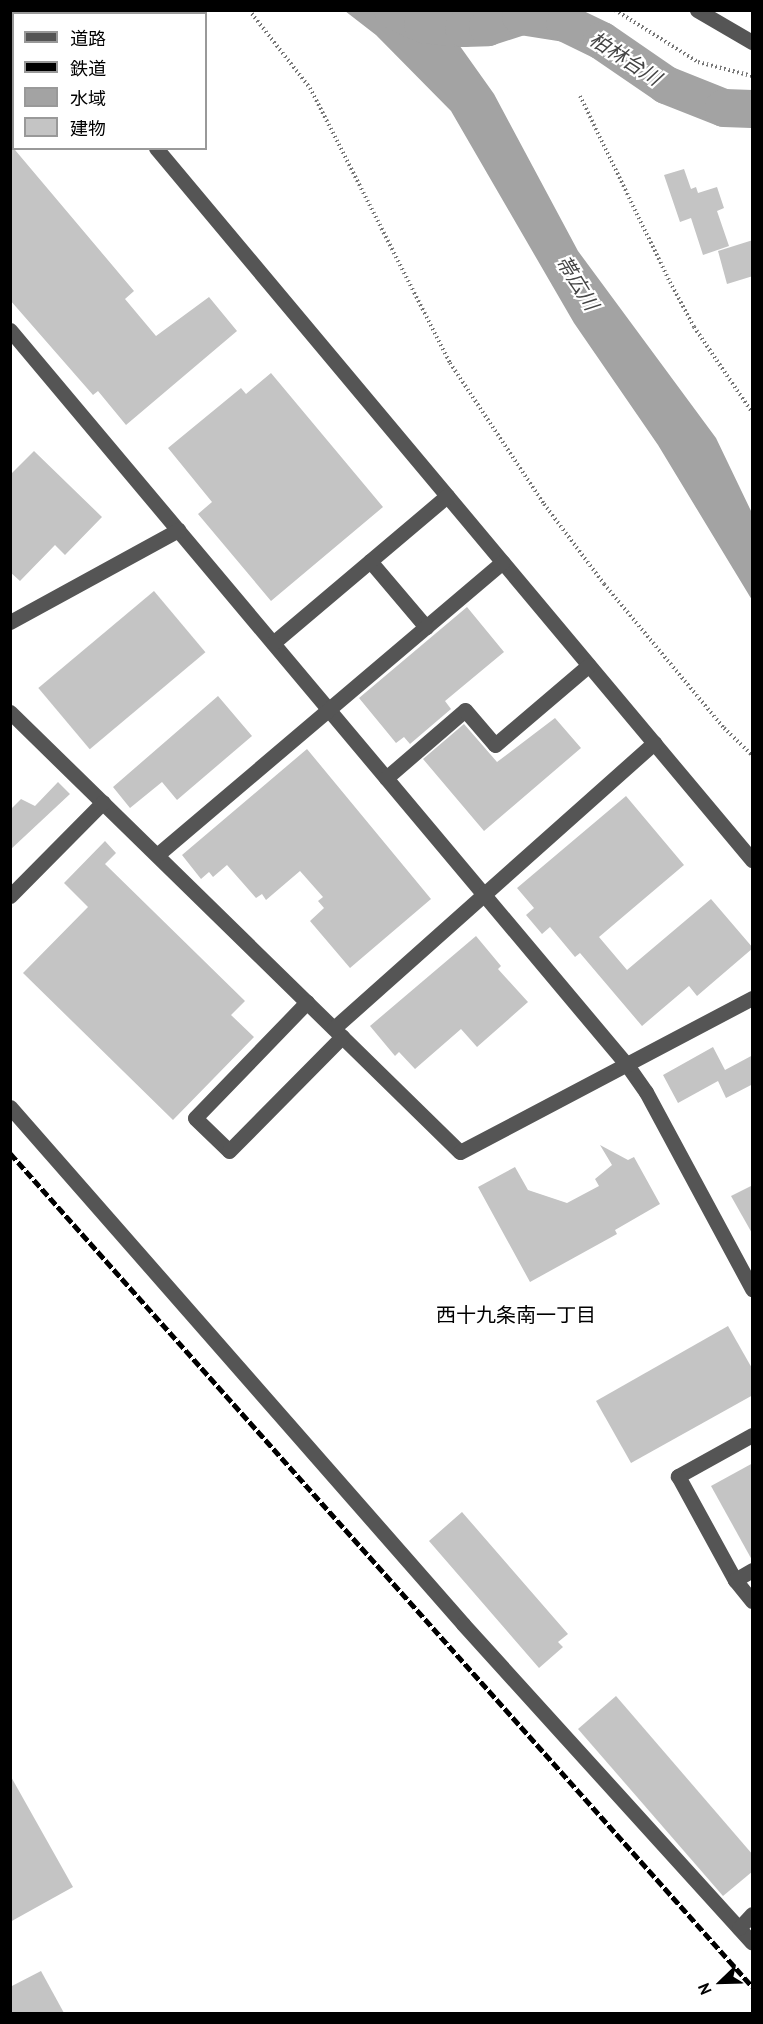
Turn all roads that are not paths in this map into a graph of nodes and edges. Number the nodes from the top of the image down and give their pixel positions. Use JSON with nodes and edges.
{"nodes":[{"id":1,"x":697,"y":10,"type":"edge"},
{"id":2,"x":753,"y":42,"type":"edge"},
{"id":3,"x":158,"y":150,"type":"edge"},
{"id":4,"x":10,"y":330,"type":"edge"},
{"id":5,"x":447,"y":496,"type":"junction"},
{"id":6,"x":178,"y":530,"type":"junction"},
{"id":7,"x":370,"y":561,"type":"junction"},
{"id":8,"x":503,"y":562,"type":"junction"},
{"id":9,"x":10,"y":621,"type":"edge"},
{"id":10,"x":426,"y":627,"type":"junction"},
{"id":11,"x":273,"y":643,"type":"junction"},
{"id":12,"x":589,"y":665,"type":"junction"},
{"id":13,"x":10,"y":712,"type":"edge"},
{"id":14,"x":330,"y":712,"type":"junction"},
{"id":15,"x":654,"y":743,"type":"junction"},
{"id":16,"x":386,"y":778,"type":"junction"},
{"id":17,"x":103,"y":802,"type":"junction"},
{"id":18,"x":157,"y":855,"type":"junction"},
{"id":19,"x":753,"y":860,"type":"edge"},
{"id":20,"x":10,"y":896,"type":"edge"},
{"id":21,"x":484,"y":896,"type":"junction"},
{"id":22,"x":753,"y":998,"type":"edge"},
{"id":23,"x":306,"y":1002,"type":"junction"},
{"id":24,"x":338,"y":1033,"type":"junction"},
{"id":25,"x":627,"y":1065,"type":"junction"},
{"id":26,"x":10,"y":1107,"type":"edge"},
{"id":27,"x":753,"y":1289,"type":"edge"},
{"id":28,"x":753,"y":1435,"type":"edge"},
{"id":29,"x":753,"y":1570,"type":"edge"},
{"id":30,"x":735,"y":1580,"type":"junction"},
{"id":31,"x":753,"y":1600,"type":"edge"},
{"id":32,"x":753,"y":1914,"type":"edge"},
{"id":33,"x":739,"y":1928,"type":"junction"},
{"id":34,"x":753,"y":1943,"type":"edge"}],
"edges":[{"from":1,"to":2,"type":"street"},
{"from":3,"to":5,"type":"street"},
{"from":4,"to":6,"type":"street"},
{"from":5,"to":7,"type":"street"},
{"from":5,"to":8,"type":"street"},
{"from":6,"to":9,"type":"street"},
{"from":6,"to":11,"type":"street"},
{"from":7,"to":10,"type":"street"},
{"from":7,"to":11,"type":"street"},
{"from":8,"to":10,"type":"street"},
{"from":8,"to":12,"type":"street"},
{"from":10,"to":14,"type":"street"},
{"from":11,"to":14,"type":"street"},
{"from":12,"to":15,"type":"street"},
{"from":12,"to":16,"type":"street"},
{"from":13,"to":17,"type":"street"},
{"from":14,"to":16,"type":"street"},
{"from":14,"to":18,"type":"street"},
{"from":15,"to":19,"type":"street"},
{"from":15,"to":21,"type":"street"},
{"from":16,"to":21,"type":"street"},
{"from":17,"to":18,"type":"street"},
{"from":17,"to":20,"type":"street"},
{"from":18,"to":23,"type":"street"},
{"from":21,"to":24,"type":"street"},
{"from":21,"to":25,"type":"street"},
{"from":22,"to":25,"type":"street"},
{"from":23,"to":24,"type":"street"},
{"from":23,"to":24,"type":"street"},
{"from":24,"to":25,"type":"street"},
{"from":25,"to":27,"type":"street"},
{"from":26,"to":33,"type":"street"},
{"from":28,"to":30,"type":"street"},
{"from":29,"to":30,"type":"street"},
{"from":30,"to":31,"type":"street"},
{"from":32,"to":33,"type":"street"},
{"from":33,"to":34,"type":"street"}]}
